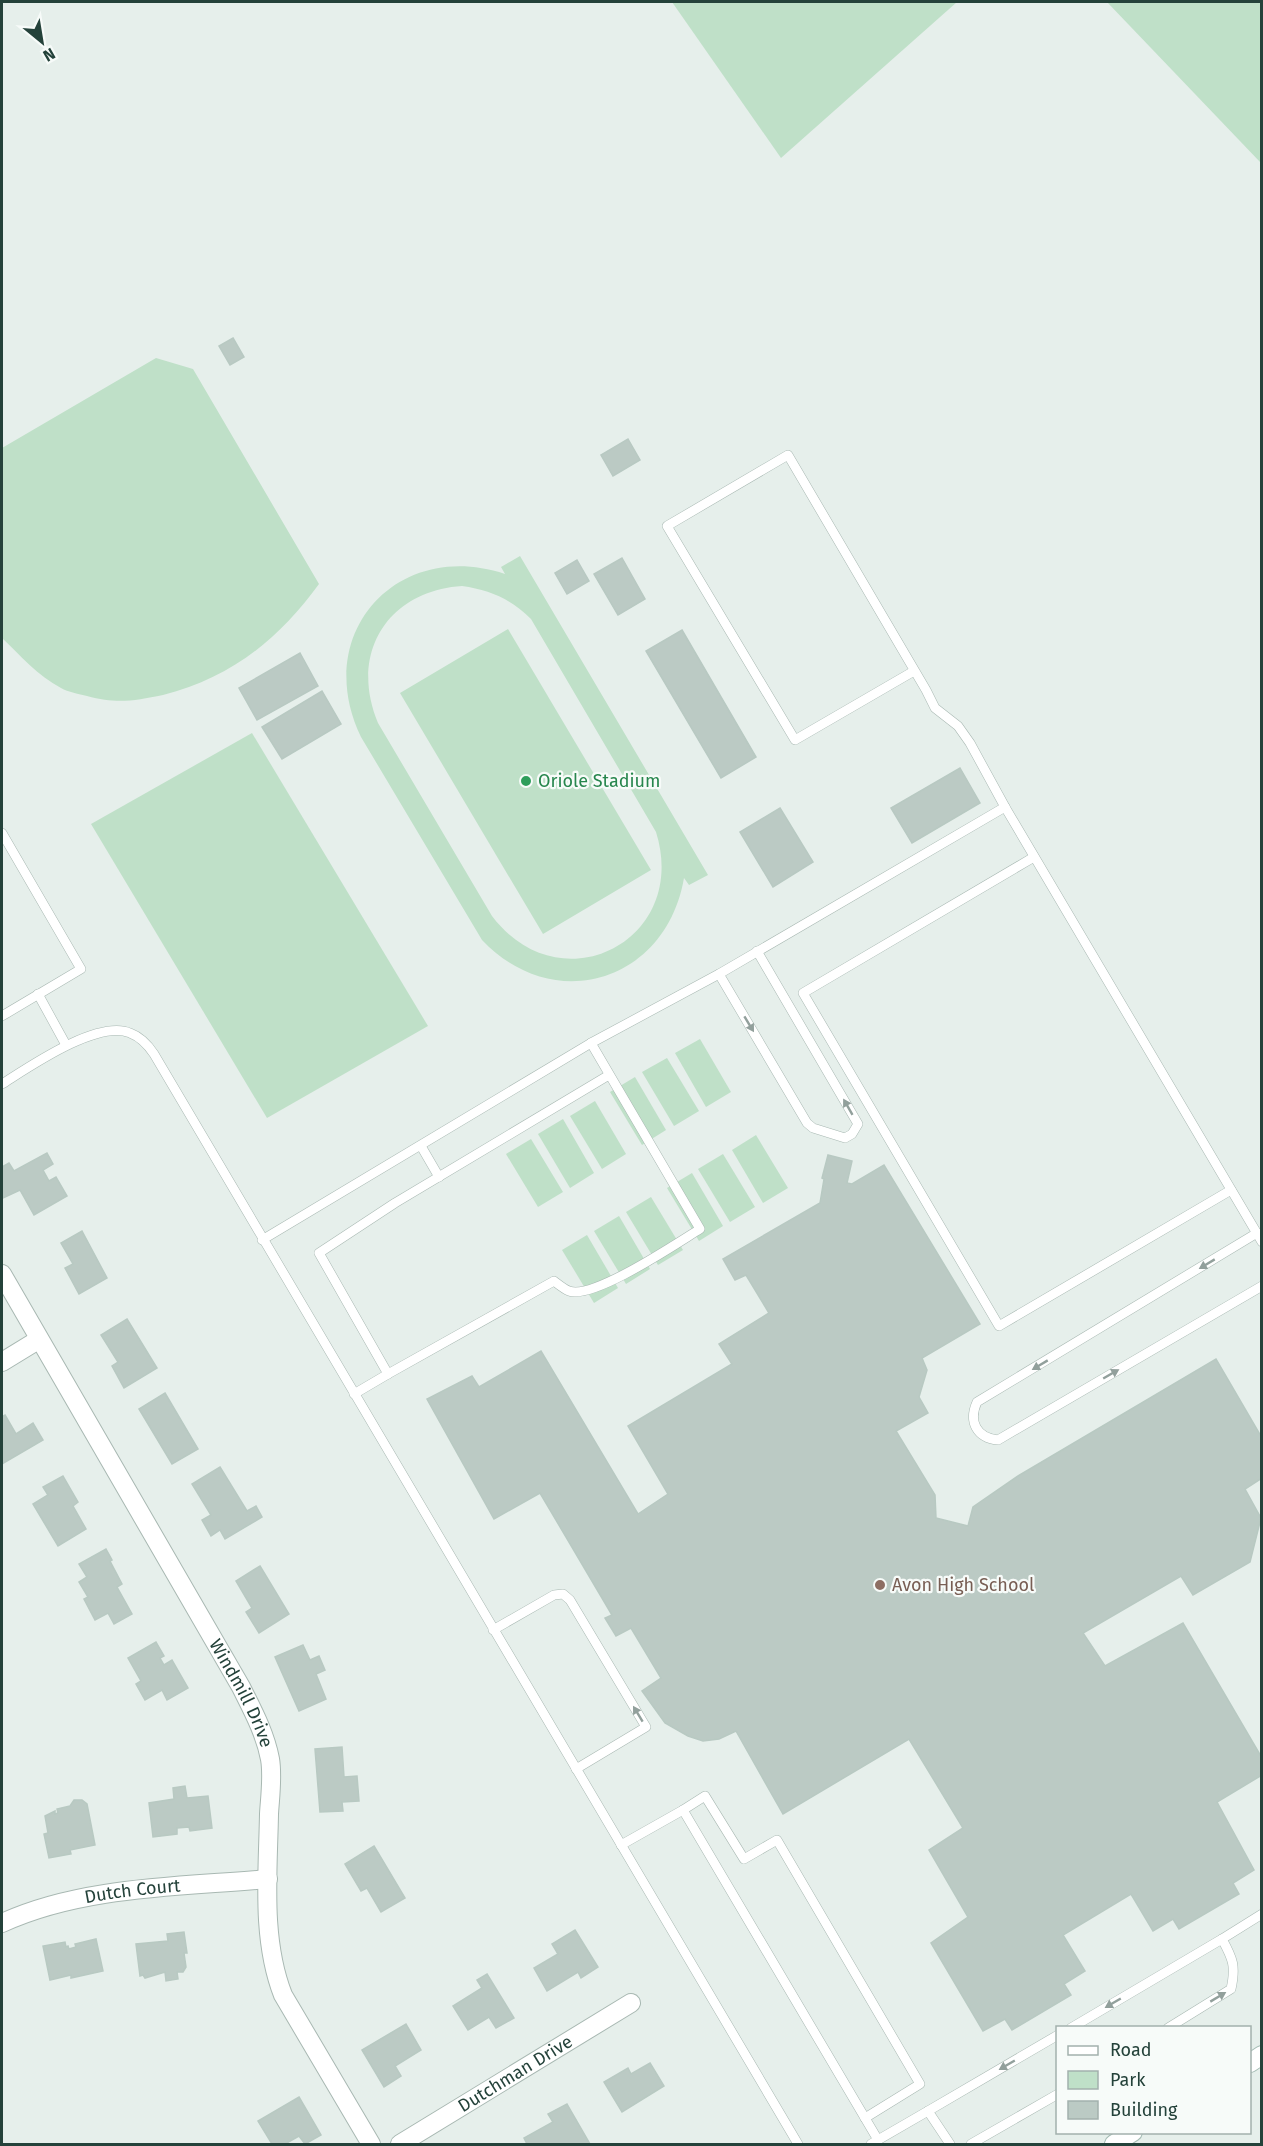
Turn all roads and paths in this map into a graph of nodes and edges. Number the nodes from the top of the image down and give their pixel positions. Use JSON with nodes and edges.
{"nodes":[{"id":1,"x":914,"y":671,"type":"junction"},
{"id":2,"x":1005,"y":807,"type":"junction"},
{"id":3,"x":2,"y":833,"type":"edge"},
{"id":4,"x":1034,"y":857,"type":"junction"},
{"id":5,"x":757,"y":951,"type":"junction"},
{"id":6,"x":719,"y":974,"type":"junction"},
{"id":7,"x":38,"y":994,"type":"junction"},
{"id":8,"x":2,"y":1016,"type":"edge"},
{"id":9,"x":591,"y":1043,"type":"junction"},
{"id":10,"x":66,"y":1045,"type":"junction"},
{"id":11,"x":609,"y":1076,"type":"junction"},
{"id":12,"x":2,"y":1084,"type":"edge"},
{"id":13,"x":421,"y":1146,"type":"junction"},
{"id":14,"x":440,"y":1176,"type":"junction"},
{"id":15,"x":1231,"y":1190,"type":"junction"},
{"id":16,"x":1259,"y":1238,"type":"edge"},
{"id":17,"x":262,"y":1240,"type":"junction"},
{"id":18,"x":2,"y":1274,"type":"edge"},
{"id":19,"x":1262,"y":1286,"type":"edge"},
{"id":20,"x":38,"y":1340,"type":"junction"},
{"id":21,"x":2,"y":1362,"type":"edge"},
{"id":22,"x":388,"y":1374,"type":"junction"},
{"id":23,"x":354,"y":1394,"type":"junction"},
{"id":24,"x":493,"y":1630,"type":"junction"},
{"id":25,"x":576,"y":1769,"type":"junction"},
{"id":26,"x":683,"y":1810,"type":"junction"},
{"id":27,"x":621,"y":1845,"type":"junction"},
{"id":28,"x":268,"y":1879,"type":"junction"},
{"id":29,"x":1262,"y":1914,"type":"edge"},
{"id":30,"x":2,"y":1923,"type":"edge"},
{"id":31,"x":1222,"y":1939,"type":"junction"},
{"id":32,"x":631,"y":2003,"type":"dead end"},
{"id":33,"x":1074,"y":2026,"type":"edge"},
{"id":34,"x":1171,"y":2026,"type":"edge"},
{"id":35,"x":1056,"y":2037,"type":"edge"},
{"id":36,"x":1056,"y":2095,"type":"edge"},
{"id":37,"x":928,"y":2111,"type":"junction"},
{"id":38,"x":865,"y":2118,"type":"junction"},
{"id":39,"x":1131,"y":2134,"type":"edge"},
{"id":40,"x":1114,"y":2141,"type":"edge"},
{"id":41,"x":874,"y":2142,"type":"edge"},
{"id":42,"x":371,"y":2145,"type":"edge"},
{"id":43,"x":400,"y":2145,"type":"edge"},
{"id":44,"x":798,"y":2145,"type":"edge"},
{"id":45,"x":950,"y":2145,"type":"edge"},
{"id":46,"x":971,"y":2145,"type":"edge"}],
"edges":[{"from":1,"to":1,"type":"lane"},
{"from":1,"to":2,"type":"lane"},
{"from":2,"to":4,"type":"lane"},
{"from":2,"to":5,"type":"lane"},
{"from":3,"to":7,"type":"lane"},
{"from":4,"to":15,"type":"lane"},
{"from":4,"to":15,"type":"lane"},
{"from":5,"to":6,"type":"lane"},
{"from":6,"to":5,"type":"lane","one_way":true},
{"from":6,"to":9,"type":"lane"},
{"from":7,"to":8,"type":"lane"},
{"from":7,"to":10,"type":"lane"},
{"from":9,"to":11,"type":"lane"},
{"from":9,"to":13,"type":"lane"},
{"from":10,"to":12,"type":"lane"},
{"from":10,"to":17,"type":"lane"},
{"from":11,"to":14,"type":"lane"},
{"from":11,"to":22,"type":"lane"},
{"from":13,"to":14,"type":"lane"},
{"from":13,"to":17,"type":"lane"},
{"from":14,"to":22,"type":"lane"},
{"from":15,"to":16,"type":"lane"},
{"from":16,"to":19,"type":"lane","one_way":true},
{"from":17,"to":23,"type":"lane"},
{"from":18,"to":20,"type":"street","name":"Windmill Drive"},
{"from":20,"to":21,"type":"street"},
{"from":20,"to":28,"type":"street","name":"Windmill Drive"},
{"from":22,"to":23,"type":"lane"},
{"from":23,"to":24,"type":"lane"},
{"from":24,"to":25,"type":"lane"},
{"from":25,"to":24,"type":"lane","one_way":true},
{"from":25,"to":27,"type":"lane"},
{"from":26,"to":27,"type":"lane"},
{"from":26,"to":38,"type":"lane"},
{"from":26,"to":38,"type":"lane"},
{"from":27,"to":44,"type":"lane"},
{"from":28,"to":30,"type":"street","name":"Dutch Court"},
{"from":28,"to":42,"type":"street","name":"Windmill Drive"},
{"from":29,"to":31,"type":"lane"},
{"from":31,"to":33,"type":"lane","one_way":true},
{"from":34,"to":31,"type":"lane","one_way":true},
{"from":32,"to":43,"type":"street","name":"Dutchman Drive"},
{"from":35,"to":37,"type":"lane","one_way":true},
{"from":36,"to":46,"type":"lane"},
{"from":37,"to":41,"type":"lane"},
{"from":37,"to":45,"type":"lane"},
{"from":38,"to":41,"type":"lane"},
{"from":39,"to":40,"type":"street"}]}
